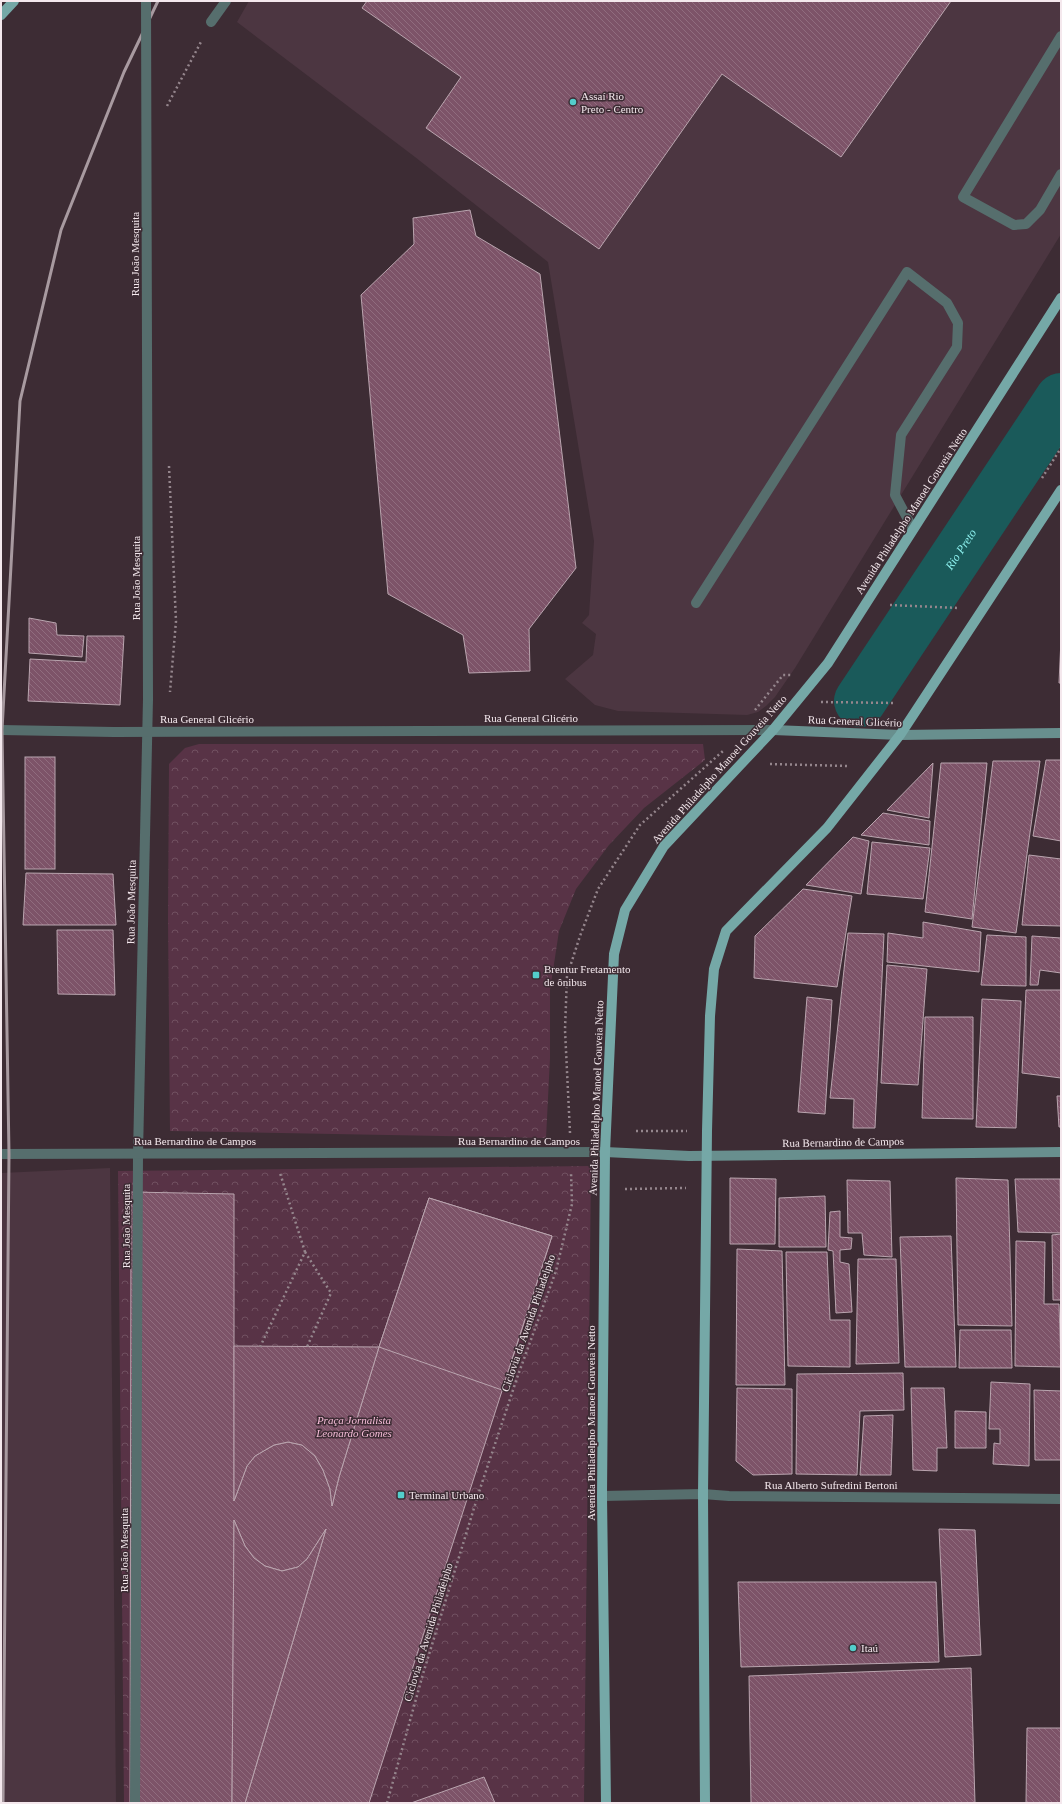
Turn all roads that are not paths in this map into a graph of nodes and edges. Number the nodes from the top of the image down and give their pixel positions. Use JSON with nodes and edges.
{"nodes":[{"id":1,"x":14,"y":1,"type":"edge"},
{"id":2,"x":146,"y":1,"type":"edge"},
{"id":3,"x":226,"y":1,"type":"edge"},
{"id":4,"x":1,"y":15,"type":"edge"},
{"id":5,"x":211,"y":22,"type":"road end"},
{"id":6,"x":1061,"y":36,"type":"edge"},
{"id":7,"x":1061,"y":174,"type":"edge"},
{"id":8,"x":1061,"y":298,"type":"edge"},
{"id":9,"x":1061,"y":490,"type":"edge"},
{"id":10,"x":913,"y":529,"type":"junction"},
{"id":11,"x":696,"y":603,"type":"dead end"},
{"id":12,"x":1,"y":730,"type":"edge"},
{"id":13,"x":773,"y":730,"type":"junction"},
{"id":14,"x":147,"y":731,"type":"junction"},
{"id":15,"x":1061,"y":733,"type":"edge"},
{"id":16,"x":900,"y":735,"type":"junction"},
{"id":17,"x":605,"y":1152,"type":"junction"},
{"id":18,"x":1061,"y":1152,"type":"edge"},
{"id":19,"x":1,"y":1154,"type":"edge"},
{"id":20,"x":138,"y":1154,"type":"junction"},
{"id":21,"x":707,"y":1155,"type":"junction"},
{"id":22,"x":703,"y":1494,"type":"junction"},
{"id":23,"x":602,"y":1496,"type":"junction"},
{"id":24,"x":1061,"y":1499,"type":"edge"},
{"id":25,"x":135,"y":1803,"type":"edge"},
{"id":26,"x":606,"y":1803,"type":"edge"},
{"id":27,"x":705,"y":1803,"type":"edge"}],
"edges":[{"from":1,"to":4,"type":"main road"},
{"from":2,"to":14,"type":"street","name":"Rua João Mesquita","bridge":true},
{"from":3,"to":5,"type":"street"},
{"from":6,"to":7,"type":"street"},
{"from":8,"to":10,"type":"main road","name":"Avenida Philadelpho Manoel Gouveia Netto"},
{"from":9,"to":16,"type":"main road"},
{"from":10,"to":11,"type":"street"},
{"from":10,"to":13,"type":"main road","name":"Avenida Philadelpho Manoel Gouveia Netto"},
{"from":12,"to":14,"type":"street","name":"Rua General Glicério"},
{"from":13,"to":14,"type":"street","name":"Rua General Glicério"},
{"from":13,"to":16,"type":"main road","name":"Rua General Glicério"},
{"from":13,"to":17,"type":"main road","name":"Avenida Philadelpho Manoel Gouveia Netto"},
{"from":14,"to":20,"type":"street","name":"Rua João Mesquita"},
{"from":15,"to":16,"type":"main road","name":"Rua General Glicério"},
{"from":16,"to":21,"type":"main road"},
{"from":17,"to":20,"type":"street","name":"Rua Bernardino de Campos"},
{"from":17,"to":21,"type":"main road","name":"Rua Bernardino de Campos"},
{"from":17,"to":23,"type":"main road","name":"Avenida Philadelpho Manoel Gouveia Netto"},
{"from":18,"to":21,"type":"main road","name":"Rua Bernardino de Campos"},
{"from":19,"to":20,"type":"street","name":"Rua Bernardino de Campos"},
{"from":20,"to":25,"type":"street","name":"Rua João Mesquita"},
{"from":21,"to":22,"type":"main road"},
{"from":22,"to":23,"type":"street","name":"Rua Alberto Sufredini Bertoni"},
{"from":22,"to":24,"type":"street","name":"Rua Alberto Sufredini Bertoni"},
{"from":22,"to":27,"type":"main road"},
{"from":23,"to":26,"type":"main road","name":"Avenida Philadelpho Manoel Gouveia Netto"}]}
